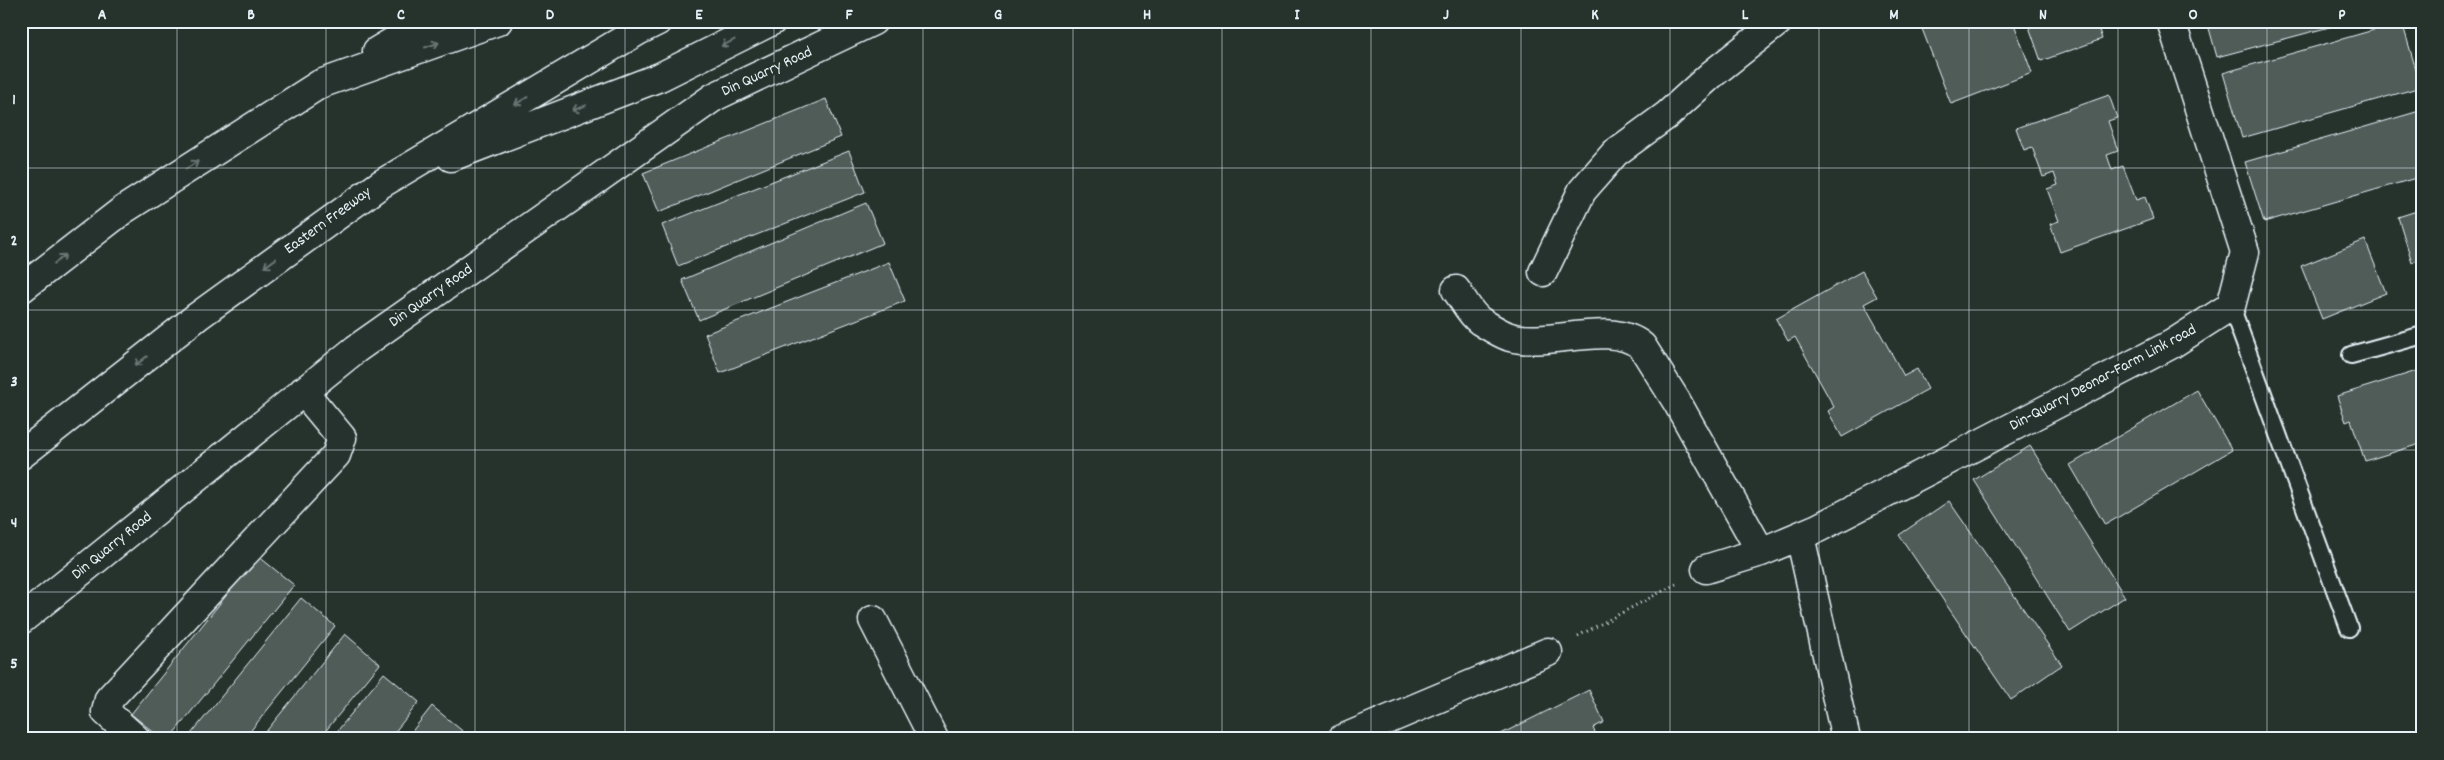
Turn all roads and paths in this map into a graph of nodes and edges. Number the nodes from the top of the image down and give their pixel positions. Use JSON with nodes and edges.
{"nodes":[{"id":1,"x":428,"y":21,"type":"edge"},
{"id":2,"x":498,"y":21,"type":"edge"},
{"id":3,"x":772,"y":21,"type":"edge"},
{"id":4,"x":873,"y":21,"type":"edge"},
{"id":5,"x":1779,"y":21,"type":"edge"},
{"id":6,"x":2172,"y":21,"type":"edge"},
{"id":7,"x":648,"y":26,"type":"edge"},
{"id":8,"x":320,"y":84,"type":"junction"},
{"id":9,"x":381,"y":184,"type":"junction"},
{"id":10,"x":1543,"y":272,"type":"dead end"},
{"id":11,"x":21,"y":289,"type":"edge"},
{"id":12,"x":1456,"y":290,"type":"dead end"},
{"id":13,"x":2231,"y":306,"type":"junction"},
{"id":14,"x":2423,"y":335,"type":"edge"},
{"id":15,"x":2351,"y":355,"type":"dead end"},
{"id":16,"x":303,"y":391,"type":"junction"},
{"id":17,"x":21,"y":455,"type":"edge"},
{"id":18,"x":1800,"y":536,"type":"junction"},
{"id":19,"x":1760,"y":552,"type":"junction"},
{"id":20,"x":1706,"y":569,"type":"joint"},
{"id":21,"x":21,"y":620,"type":"edge"},
{"id":22,"x":873,"y":620,"type":"dead end"},
{"id":23,"x":2349,"y":628,"type":"dead end"},
{"id":24,"x":1548,"y":652,"type":"joint"},
{"id":25,"x":136,"y":739,"type":"edge"},
{"id":26,"x":934,"y":739,"type":"edge"},
{"id":27,"x":1342,"y":739,"type":"edge"},
{"id":28,"x":1846,"y":739,"type":"edge"}],
"edges":[{"from":1,"to":8,"type":"main road"},
{"from":8,"to":2,"type":"main road","one_way":true},
{"from":3,"to":9,"type":"main road","one_way":true},
{"from":4,"to":16,"type":"main road","name":"Din Quarry Road"},
{"from":5,"to":10,"type":"main road"},
{"from":6,"to":13,"type":"main road"},
{"from":7,"to":9,"type":"main road","name":"Eastern Freeway","one_way":true},
{"from":11,"to":8,"type":"main road","one_way":true},
{"from":9,"to":17,"type":"main road","name":"Eastern Freeway","one_way":true},
{"from":12,"to":19,"type":"main road"},
{"from":13,"to":18,"type":"main road","name":"Din-Quarry Deonar-Farm Link road"},
{"from":13,"to":23,"type":"lane"},
{"from":14,"to":15,"type":"lane"},
{"from":16,"to":21,"type":"main road","name":"Din Quarry Road"},
{"from":16,"to":25,"type":"main road"},
{"from":18,"to":19,"type":"main road","name":"Din-Quarry Deonar-Farm Link road"},
{"from":18,"to":28,"type":"main road"},
{"from":19,"to":20,"type":"main road","name":"Din-Quarry Deonar-Farm Link road"},
{"from":20,"to":24,"type":"path"},
{"from":22,"to":26,"type":"main road"},
{"from":24,"to":27,"type":"main road"}]}
